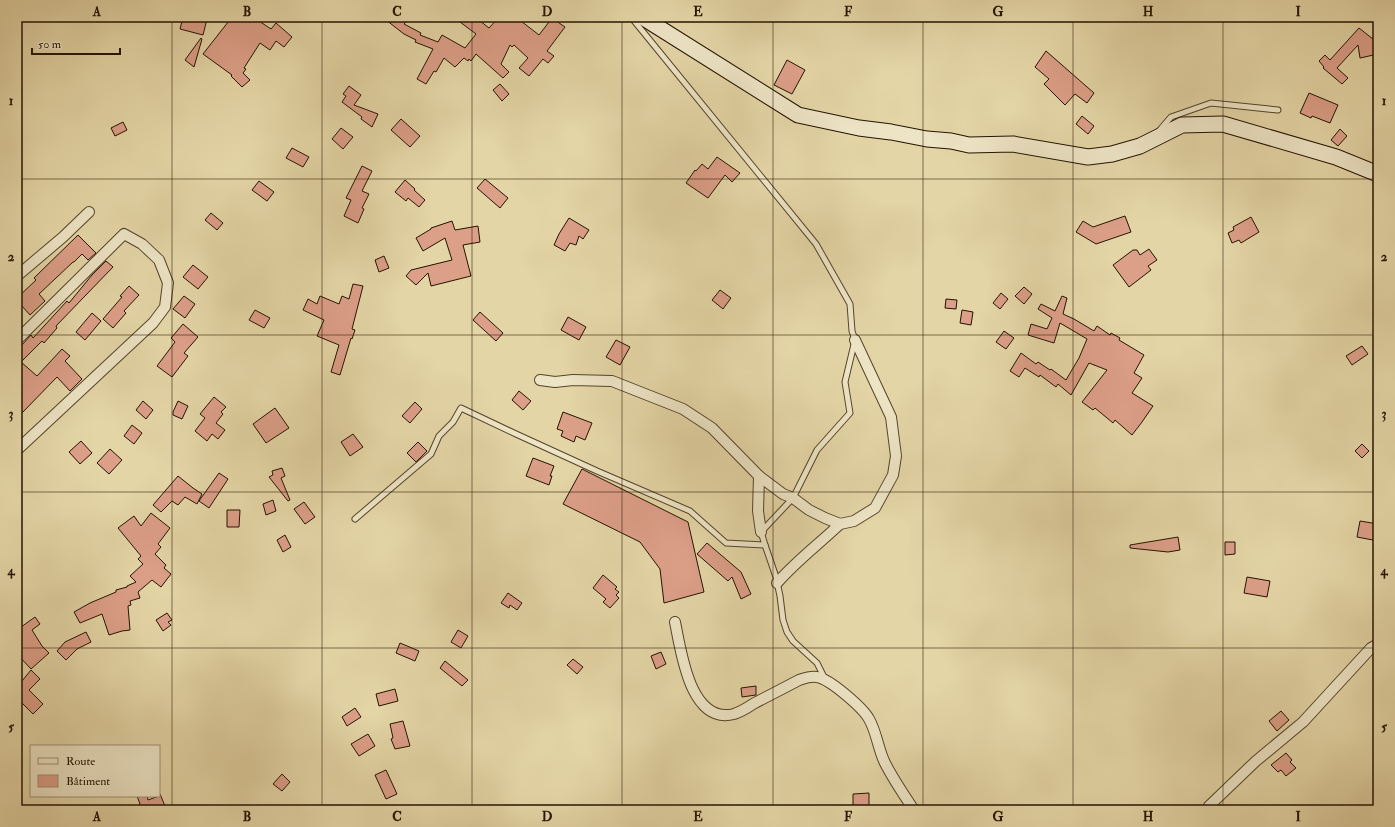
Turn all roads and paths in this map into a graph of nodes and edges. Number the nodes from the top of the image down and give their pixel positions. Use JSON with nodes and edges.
{"nodes":[{"id":1,"x":631,"y":17,"type":"edge"},
{"id":2,"x":642,"y":17,"type":"edge"},
{"id":3,"x":1278,"y":110,"type":"dead end"},
{"id":4,"x":1148,"y":142,"type":"junction"},
{"id":5,"x":1378,"y":174,"type":"edge"},
{"id":6,"x":89,"y":212,"type":"dead end"},
{"id":7,"x":17,"y":276,"type":"edge"},
{"id":8,"x":17,"y":340,"type":"edge"},
{"id":9,"x":856,"y":340,"type":"junction"},
{"id":10,"x":540,"y":380,"type":"dead end"},
{"id":11,"x":17,"y":450,"type":"edge"},
{"id":12,"x":759,"y":476,"type":"junction"},
{"id":13,"x":793,"y":498,"type":"junction"},
{"id":14,"x":355,"y":518,"type":"dead end"},
{"id":15,"x":840,"y":524,"type":"junction"},
{"id":16,"x":761,"y":532,"type":"junction"},
{"id":17,"x":765,"y":545,"type":"junction"},
{"id":18,"x":778,"y":583,"type":"junction"},
{"id":19,"x":675,"y":622,"type":"dead end"},
{"id":20,"x":1378,"y":644,"type":"edge"},
{"id":21,"x":826,"y":681,"type":"junction"},
{"id":22,"x":914,"y":810,"type":"edge"},
{"id":23,"x":1207,"y":810,"type":"edge"}],
"edges":[{"from":1,"to":9,"type":"lane"},
{"from":2,"to":4,"type":"street"},
{"from":3,"to":4,"type":"lane"},
{"from":4,"to":5,"type":"street"},
{"from":6,"to":7,"type":"street"},
{"from":8,"to":11,"type":"street"},
{"from":9,"to":13,"type":"lane"},
{"from":9,"to":15,"type":"street"},
{"from":10,"to":12,"type":"street"},
{"from":12,"to":13,"type":"street"},
{"from":12,"to":16,"type":"street"},
{"from":13,"to":15,"type":"street"},
{"from":13,"to":16,"type":"lane"},
{"from":14,"to":17,"type":"lane"},
{"from":15,"to":18,"type":"street"},
{"from":16,"to":17,"type":"lane"},
{"from":17,"to":18,"type":"lane"},
{"from":18,"to":21,"type":"lane"},
{"from":19,"to":21,"type":"street"},
{"from":20,"to":23,"type":"street"},
{"from":21,"to":22,"type":"street"}]}
